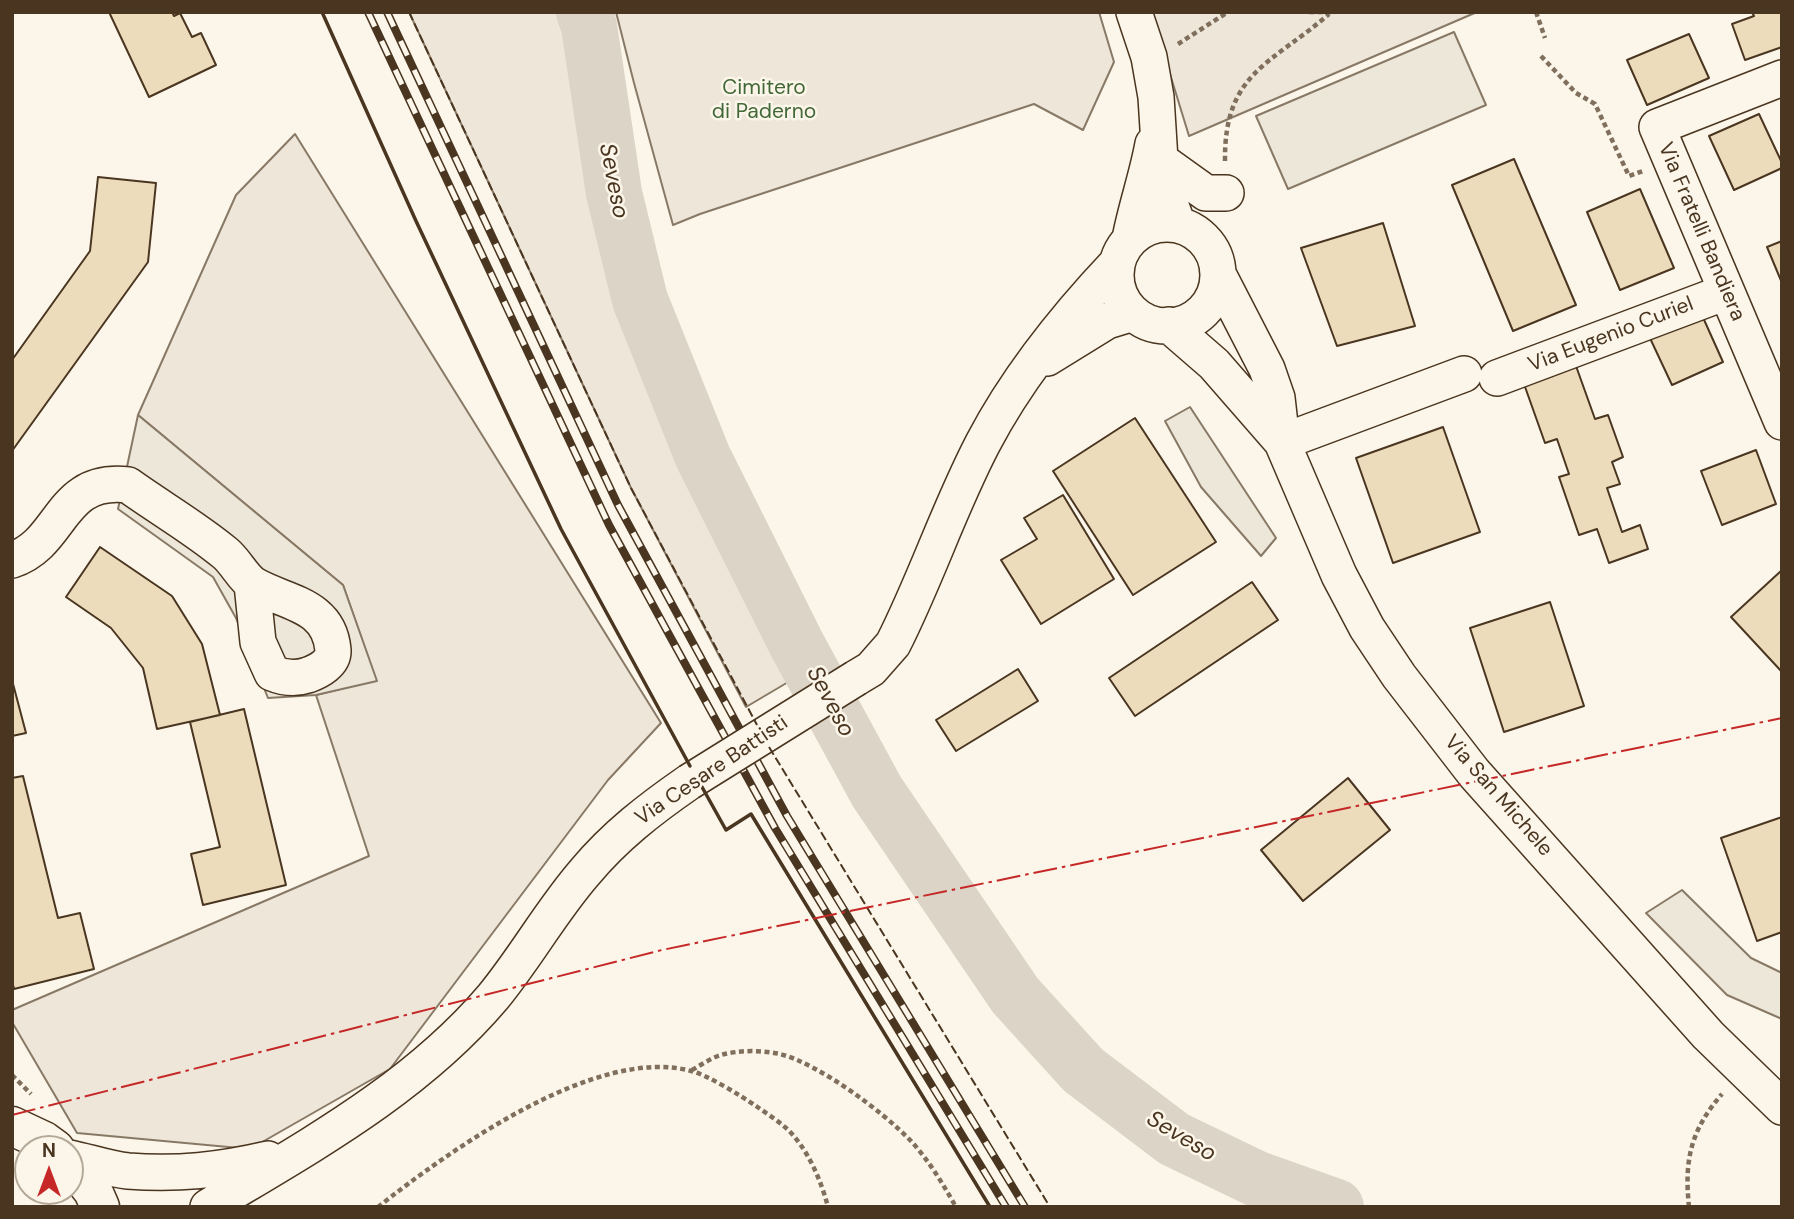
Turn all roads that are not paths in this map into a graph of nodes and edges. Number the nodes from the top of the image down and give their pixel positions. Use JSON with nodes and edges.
{"nodes":[{"id":1,"x":1134,"y":12,"type":"edge"},
{"id":2,"x":1782,"y":78,"type":"edge"},
{"id":3,"x":1158,"y":145,"type":"junction"},
{"id":4,"x":1226,"y":193,"type":"road end"},
{"id":5,"x":1178,"y":225,"type":"junction"},
{"id":6,"x":1124,"y":251,"type":"junction"},
{"id":7,"x":1218,"y":274,"type":"junction"},
{"id":8,"x":1726,"y":292,"type":"junction"},
{"id":9,"x":1133,"y":313,"type":"junction"},
{"id":10,"x":1169,"y":325,"type":"junction"},
{"id":11,"x":1024,"y":374,"type":"junction"},
{"id":12,"x":1782,"y":422,"type":"edge"},
{"id":13,"x":1282,"y":442,"type":"junction"},
{"id":14,"x":12,"y":561,"type":"edge"},
{"id":15,"x":252,"y":584,"type":"dead end"},
{"id":16,"x":1768,"y":1086,"type":"edge"},
{"id":17,"x":15,"y":1124,"type":"edge"},
{"id":18,"x":33,"y":1135,"type":"edge"},
{"id":19,"x":302,"y":1151,"type":"junction"},
{"id":20,"x":84,"y":1163,"type":"edge"},
{"id":21,"x":84,"y":1179,"type":"edge"},
{"id":22,"x":100,"y":1207,"type":"edge"},
{"id":23,"x":208,"y":1207,"type":"edge"}],
"edges":[{"from":1,"to":3,"type":"street"},
{"from":2,"to":8,"type":"street","name":"Via Fratelli Bandiera"},
{"from":3,"to":4,"type":"street"},
{"from":3,"to":5,"type":"street"},
{"from":3,"to":6,"type":"street"},
{"from":5,"to":6,"type":"street"},
{"from":5,"to":7,"type":"street"},
{"from":6,"to":9,"type":"street"},
{"from":6,"to":11,"type":"street","name":"Via Cesare Battisti"},
{"from":7,"to":10,"type":"street"},
{"from":7,"to":13,"type":"street","name":"Via San Michele"},
{"from":8,"to":12,"type":"street","name":"Via Fratelli Bandiera"},
{"from":8,"to":13,"type":"street","name":"Via Eugenio Curiel"},
{"from":9,"to":10,"type":"street"},
{"from":9,"to":11,"type":"street","name":"Via Cesare Battisti"},
{"from":10,"to":13,"type":"street","name":"Via San Michele"},
{"from":11,"to":19,"type":"street","name":"Via Cesare Battisti","bridge":true},
{"from":13,"to":16,"type":"street","name":"Via San Michele"},
{"from":14,"to":15,"type":"street"},
{"from":17,"to":18,"type":"main road"},
{"from":19,"to":20,"type":"street","name":"Via Cesare Battisti"},
{"from":19,"to":23,"type":"street","name":"Via Cesare Battisti"},
{"from":21,"to":22,"type":"main road"}]}
